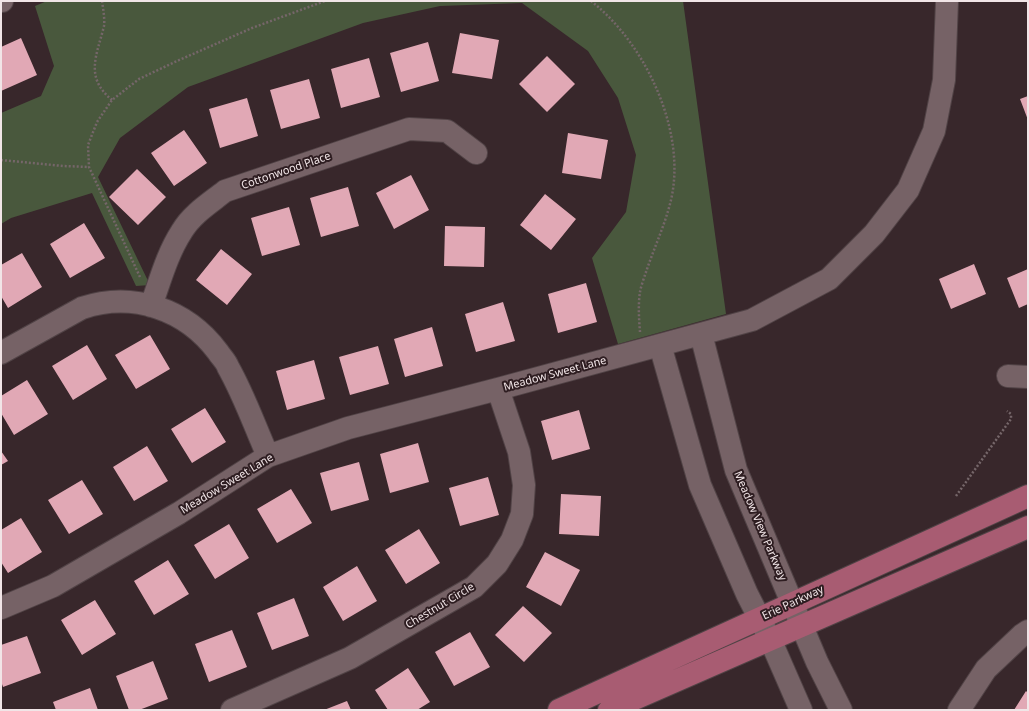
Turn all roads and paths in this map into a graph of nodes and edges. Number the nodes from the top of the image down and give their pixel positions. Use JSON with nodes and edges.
{"nodes":[{"id":1,"x":102,"y":1,"type":"edge"},
{"id":2,"x":325,"y":1,"type":"edge"},
{"id":3,"x":591,"y":1,"type":"edge"},
{"id":4,"x":947,"y":1,"type":"edge"},
{"id":5,"x":112,"y":100,"type":"junction"},
{"id":6,"x":476,"y":153,"type":"dead end"},
{"id":7,"x":1,"y":160,"type":"edge"},
{"id":8,"x":88,"y":167,"type":"junction"},
{"id":9,"x":142,"y":304,"type":"junction"},
{"id":10,"x":701,"y":334,"type":"junction"},
{"id":11,"x":651,"y":347,"type":"junction"},
{"id":12,"x":1,"y":353,"type":"edge"},
{"id":13,"x":498,"y":389,"type":"junction"},
{"id":14,"x":1007,"y":411,"type":"dead end"},
{"id":15,"x":268,"y":456,"type":"junction"},
{"id":16,"x":956,"y":496,"type":"dead end"},
{"id":17,"x":1028,"y":496,"type":"edge"},
{"id":18,"x":1028,"y":526,"type":"edge"},
{"id":19,"x":792,"y":603,"type":"junction"},
{"id":20,"x":1,"y":608,"type":"edge"},
{"id":21,"x":760,"y":618,"type":"junction"},
{"id":22,"x":801,"y":626,"type":"junction"},
{"id":23,"x":1028,"y":631,"type":"edge"},
{"id":24,"x":770,"y":639,"type":"junction"},
{"id":25,"x":232,"y":710,"type":"edge"},
{"id":26,"x":559,"y":710,"type":"edge"},
{"id":27,"x":609,"y":710,"type":"edge"},
{"id":28,"x":801,"y":710,"type":"edge"},
{"id":29,"x":841,"y":710,"type":"edge"},
{"id":30,"x":959,"y":710,"type":"edge"}],
"edges":[{"from":1,"to":5,"type":"path"},
{"from":2,"to":5,"type":"path"},
{"from":3,"to":11,"type":"path"},
{"from":4,"to":10,"type":"street","name":"Meadow Sweet Lane"},
{"from":5,"to":8,"type":"path"},
{"from":6,"to":9,"type":"street","name":"Cottonwood Place"},
{"from":7,"to":8,"type":"path"},
{"from":8,"to":9,"type":"path"},
{"from":9,"to":12,"type":"street"},
{"from":9,"to":15,"type":"street"},
{"from":10,"to":11,"type":"street","name":"Meadow Sweet Lane"},
{"from":10,"to":19,"type":"street","name":"Meadow View Parkway"},
{"from":11,"to":13,"type":"street","name":"Meadow Sweet Lane"},
{"from":11,"to":21,"type":"street"},
{"from":13,"to":15,"type":"street","name":"Meadow Sweet Lane"},
{"from":13,"to":25,"type":"street","name":"Chestnut Circle"},
{"from":14,"to":16,"type":"path"},
{"from":15,"to":20,"type":"street","name":"Meadow Sweet Lane"},
{"from":17,"to":19,"type":"main road","name":"Erie Parkway"},
{"from":18,"to":22,"type":"main road"},
{"from":19,"to":21,"type":"main road","name":"Erie Parkway"},
{"from":19,"to":22,"type":"street","name":"Meadow View Parkway"},
{"from":21,"to":24,"type":"street"},
{"from":21,"to":26,"type":"main road","name":"Erie Parkway"},
{"from":22,"to":24,"type":"main road"},
{"from":22,"to":29,"type":"street","name":"Meadow View Parkway"},
{"from":23,"to":30,"type":"street"},
{"from":24,"to":27,"type":"main road"},
{"from":24,"to":28,"type":"street"}]}
